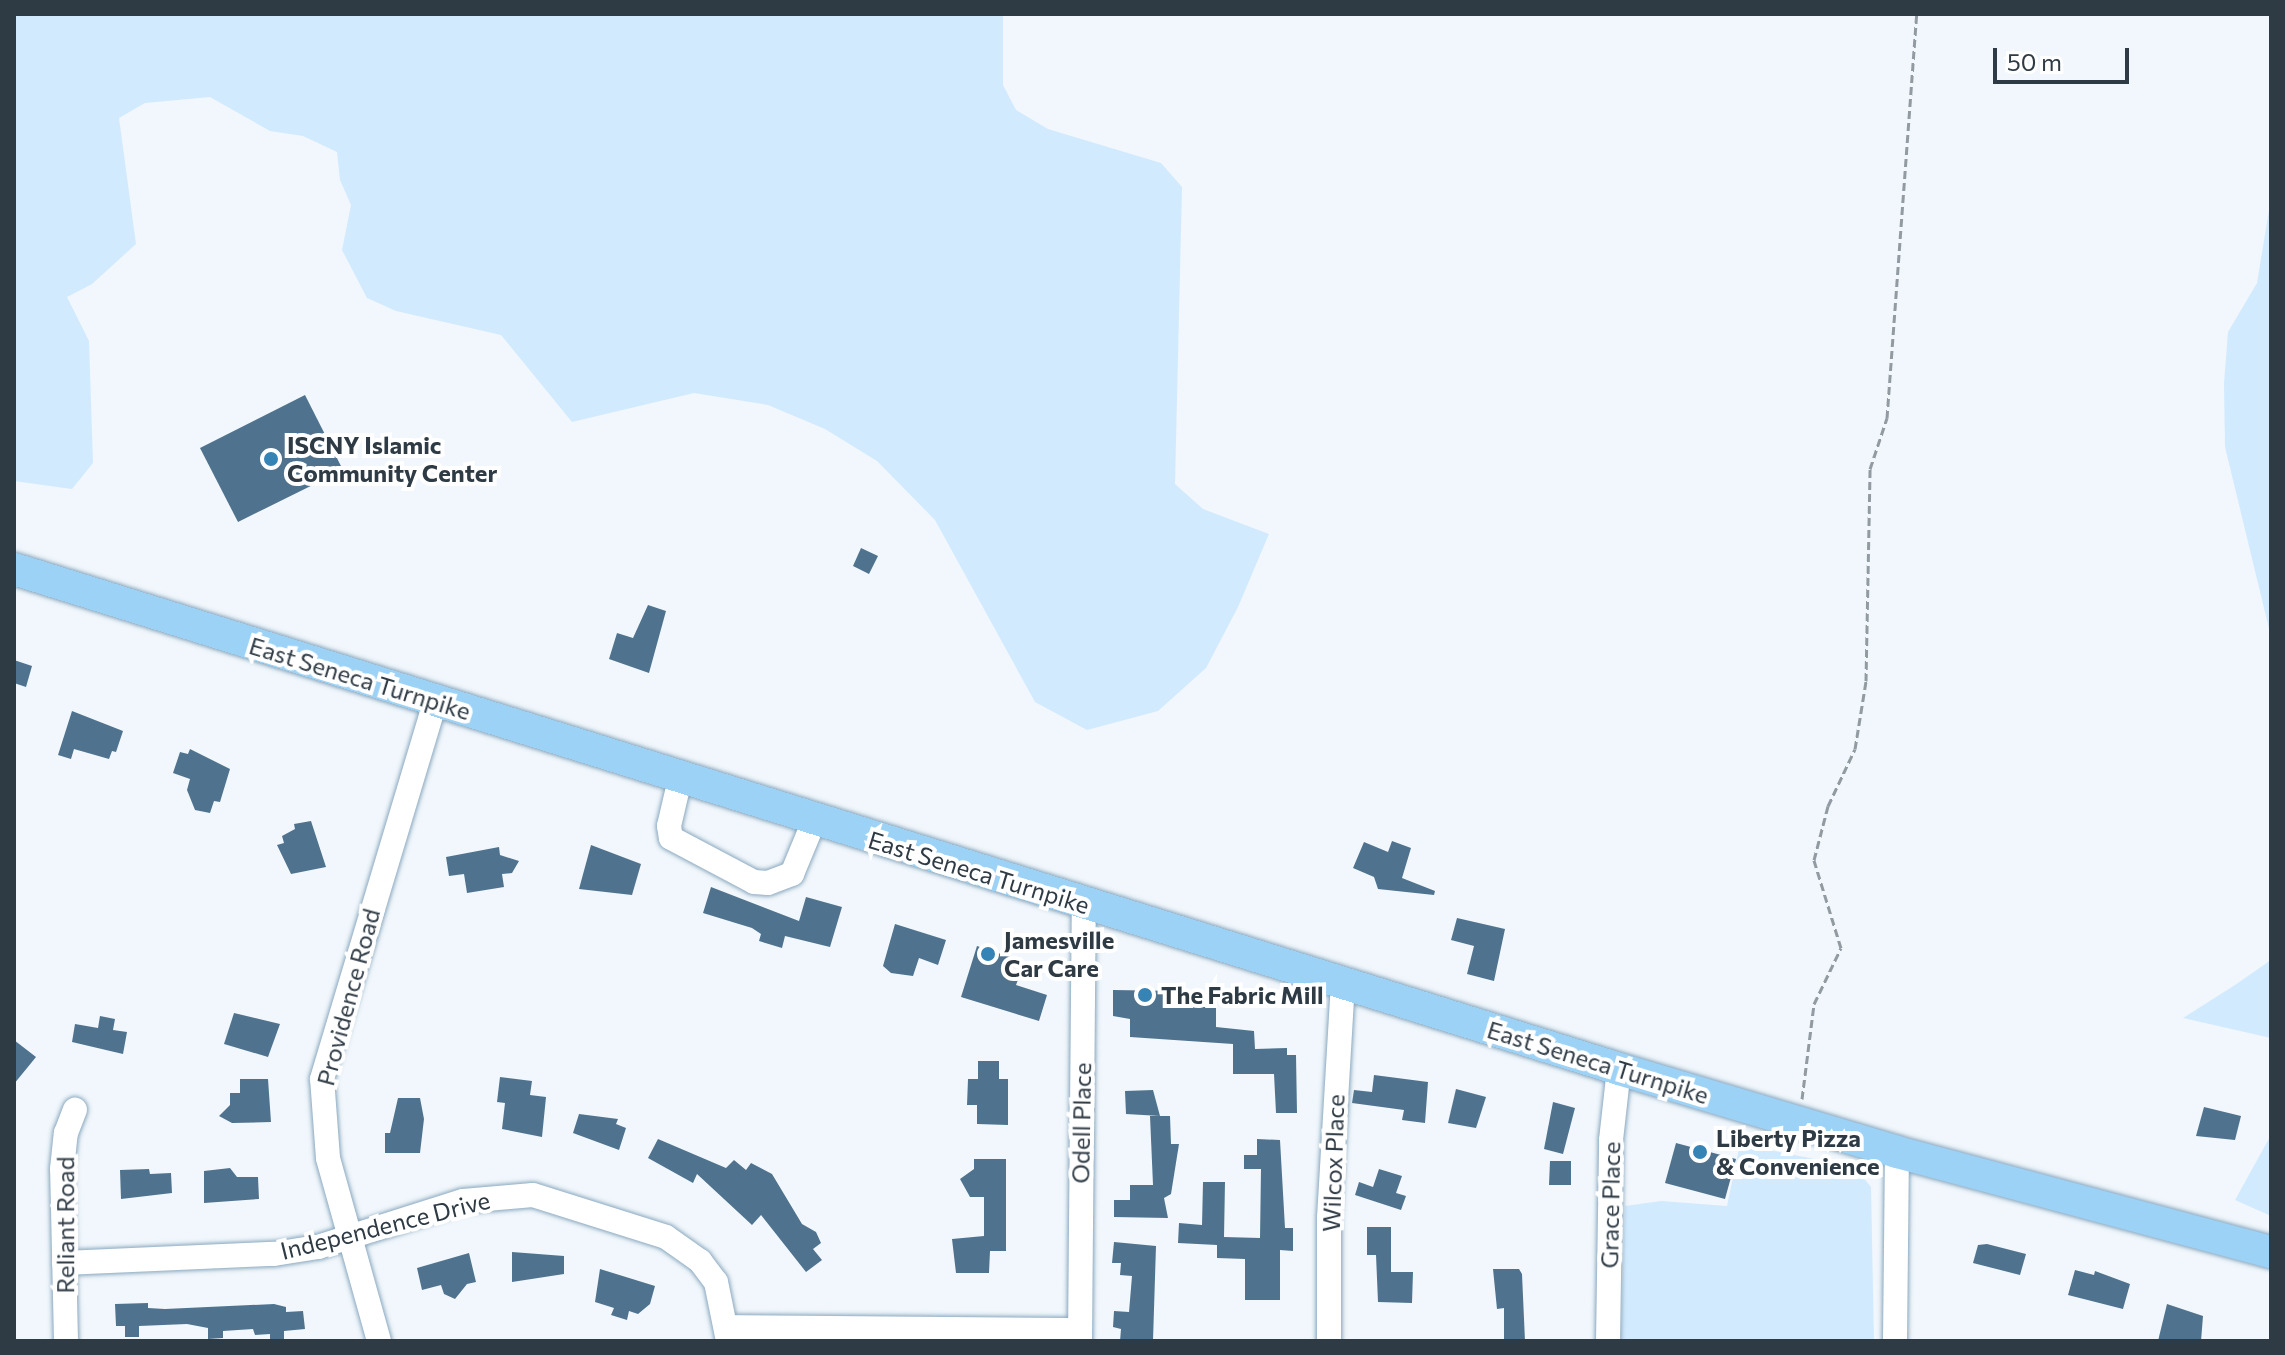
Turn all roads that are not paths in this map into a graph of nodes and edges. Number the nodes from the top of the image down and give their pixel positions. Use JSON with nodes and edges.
{"nodes":[{"id":1,"x":14,"y":569,"type":"edge"},
{"id":2,"x":435,"y":702,"type":"junction"},
{"id":3,"x":680,"y":779,"type":"junction"},
{"id":4,"x":814,"y":821,"type":"junction"},
{"id":5,"x":1084,"y":904,"type":"junction"},
{"id":6,"x":1343,"y":985,"type":"junction"},
{"id":7,"x":1619,"y":1069,"type":"junction"},
{"id":8,"x":75,"y":1110,"type":"dead end"},
{"id":9,"x":1897,"y":1152,"type":"junction"},
{"id":10,"x":350,"y":1237,"type":"junction"},
{"id":11,"x":2271,"y":1252,"type":"edge"},
{"id":12,"x":64,"y":1263,"type":"junction"},
{"id":13,"x":728,"y":1334,"type":"edge"},
{"id":14,"x":1080,"y":1336,"type":"edge"},
{"id":15,"x":66,"y":1341,"type":"edge"},
{"id":16,"x":379,"y":1341,"type":"edge"},
{"id":17,"x":1329,"y":1341,"type":"edge"},
{"id":18,"x":1608,"y":1341,"type":"edge"},
{"id":19,"x":1895,"y":1341,"type":"edge"}],
"edges":[{"from":1,"to":2,"type":"main road","name":"East Seneca Turnpike"},
{"from":2,"to":3,"type":"main road","name":"East Seneca Turnpike"},
{"from":2,"to":10,"type":"street","name":"Providence Road"},
{"from":3,"to":4,"type":"main road","name":"East Seneca Turnpike"},
{"from":3,"to":4,"type":"street"},
{"from":4,"to":5,"type":"main road","name":"East Seneca Turnpike"},
{"from":5,"to":6,"type":"main road","name":"East Seneca Turnpike"},
{"from":5,"to":14,"type":"street","name":"Odell Place"},
{"from":6,"to":7,"type":"main road","name":"East Seneca Turnpike"},
{"from":6,"to":17,"type":"street","name":"Wilcox Place"},
{"from":7,"to":9,"type":"main road","name":"East Seneca Turnpike"},
{"from":7,"to":18,"type":"street","name":"Grace Place"},
{"from":8,"to":12,"type":"street","name":"Reliant Road"},
{"from":9,"to":11,"type":"main road","name":"East Seneca Turnpike"},
{"from":9,"to":19,"type":"street"},
{"from":10,"to":12,"type":"street","name":"Independence Drive"},
{"from":10,"to":13,"type":"street","name":"Independence Drive"},
{"from":10,"to":16,"type":"street","name":"Providence Road"},
{"from":12,"to":15,"type":"street","name":"Reliant Road"},
{"from":13,"to":14,"type":"street"}]}
